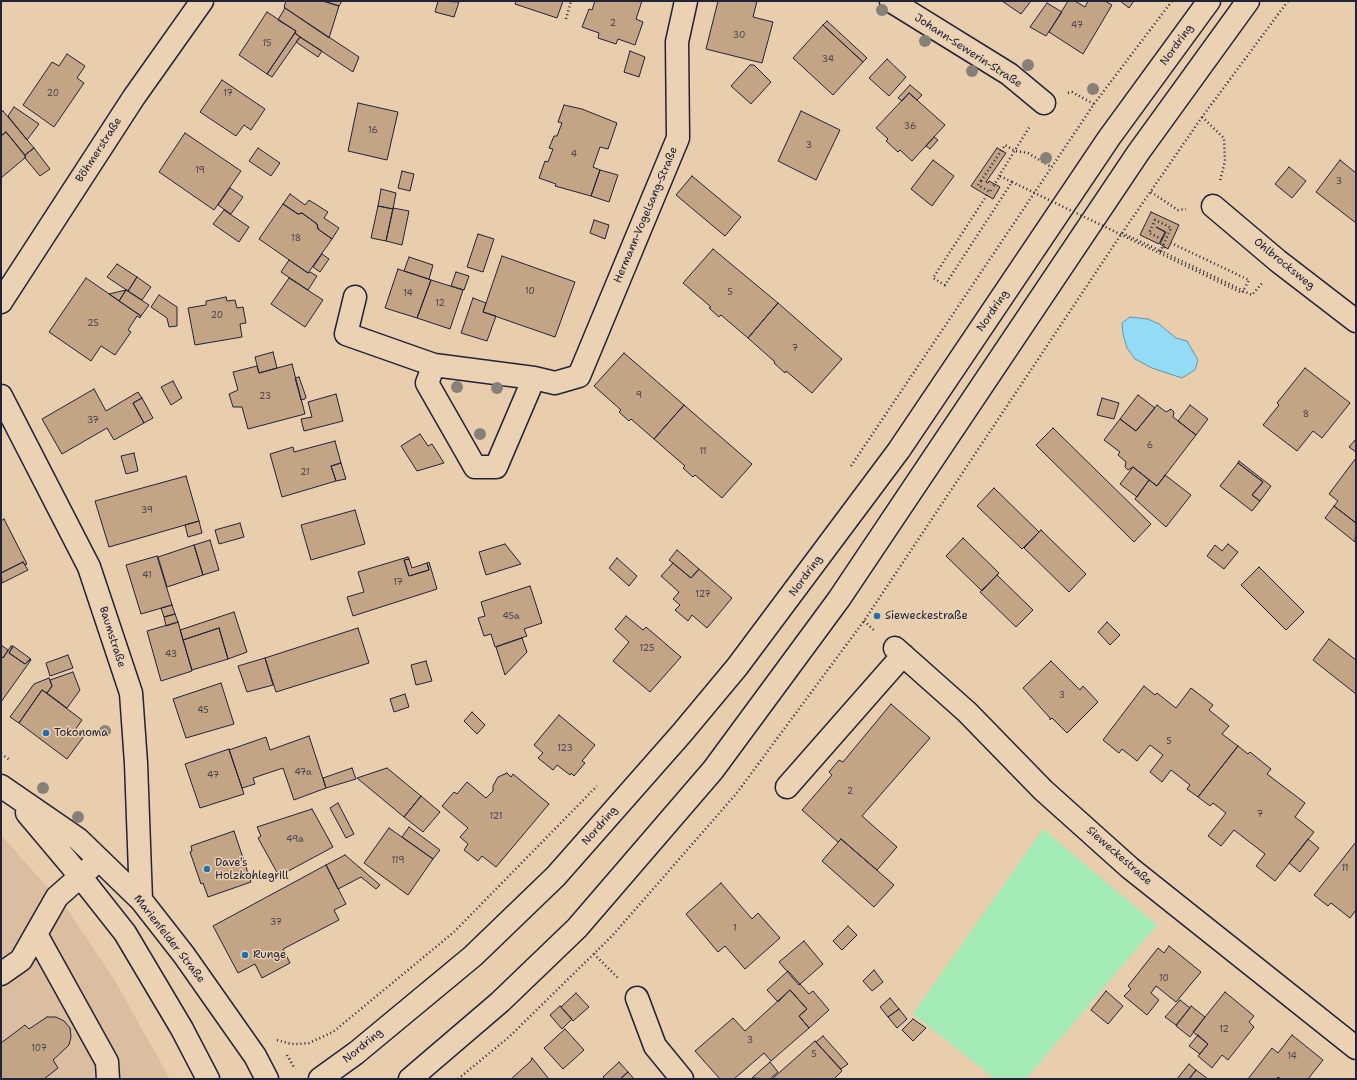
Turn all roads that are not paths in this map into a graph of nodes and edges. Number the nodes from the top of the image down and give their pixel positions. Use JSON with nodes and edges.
{"nodes":[{"id":1,"x":202,"y":1,"type":"edge"},
{"id":2,"x":686,"y":1,"type":"edge"},
{"id":3,"x":891,"y":1,"type":"edge"},
{"id":4,"x":1209,"y":1,"type":"edge"},
{"id":5,"x":1248,"y":1,"type":"edge"},
{"id":6,"x":1044,"y":103,"type":"road end"},
{"id":7,"x":1213,"y":206,"type":"road end"},
{"id":8,"x":355,"y":297,"type":"dead end"},
{"id":9,"x":1,"y":302,"type":"edge"},
{"id":10,"x":1356,"y":321,"type":"edge"},
{"id":11,"x":434,"y":365,"type":"junction"},
{"id":12,"x":534,"y":378,"type":"junction"},
{"id":13,"x":1,"y":396,"type":"edge"},
{"id":14,"x":787,"y":787,"type":"dead end"},
{"id":15,"x":5,"y":789,"type":"edge"},
{"id":16,"x":99,"y":860,"type":"junction"},
{"id":17,"x":80,"y":876,"type":"junction"},
{"id":18,"x":141,"y":900,"type":"junction"},
{"id":19,"x":36,"y":934,"type":"junction"},
{"id":20,"x":1,"y":974,"type":"edge"},
{"id":21,"x":637,"y":998,"type":"road end"},
{"id":22,"x":1356,"y":1048,"type":"edge"},
{"id":23,"x":108,"y":1079,"type":"edge"},
{"id":24,"x":208,"y":1079,"type":"edge"},
{"id":25,"x":267,"y":1079,"type":"edge"},
{"id":26,"x":320,"y":1079,"type":"edge"},
{"id":27,"x":410,"y":1079,"type":"edge"},
{"id":28,"x":682,"y":1079,"type":"edge"}],
"edges":[{"from":1,"to":9,"type":"street","name":"Böhmerstraße"},
{"from":2,"to":12,"type":"street","name":"Hermann-Vogelsang-Straße"},
{"from":3,"to":6,"type":"street","name":"Johann-Sewerin-Straße"},
{"from":4,"to":26,"type":"street","name":"Nordring"},
{"from":5,"to":27,"type":"street"},
{"from":7,"to":10,"type":"street","name":"Ohlbrocksweg"},
{"from":8,"to":11,"type":"street","name":"Hermann-Vogelsang-Straße"},
{"from":11,"to":12,"type":"street","name":"Hermann-Vogelsang-Straße"},
{"from":11,"to":12,"type":"street"},
{"from":13,"to":18,"type":"street","name":"Baumstraße"},
{"from":14,"to":22,"type":"street","name":"Sieweckestraße"},
{"from":15,"to":16,"type":"street","name":"Marienfelder Straße"},
{"from":15,"to":17,"type":"street","name":"Marienfelder Straße"},
{"from":16,"to":17,"type":"street"},
{"from":16,"to":18,"type":"street","name":"Marienfelder Straße"},
{"from":17,"to":19,"type":"street"},
{"from":17,"to":24,"type":"street","name":"Marienfelder Straße"},
{"from":18,"to":25,"type":"street","name":"Marienfelder Straße"},
{"from":19,"to":20,"type":"street"},
{"from":19,"to":23,"type":"street"},
{"from":21,"to":28,"type":"street"}]}
